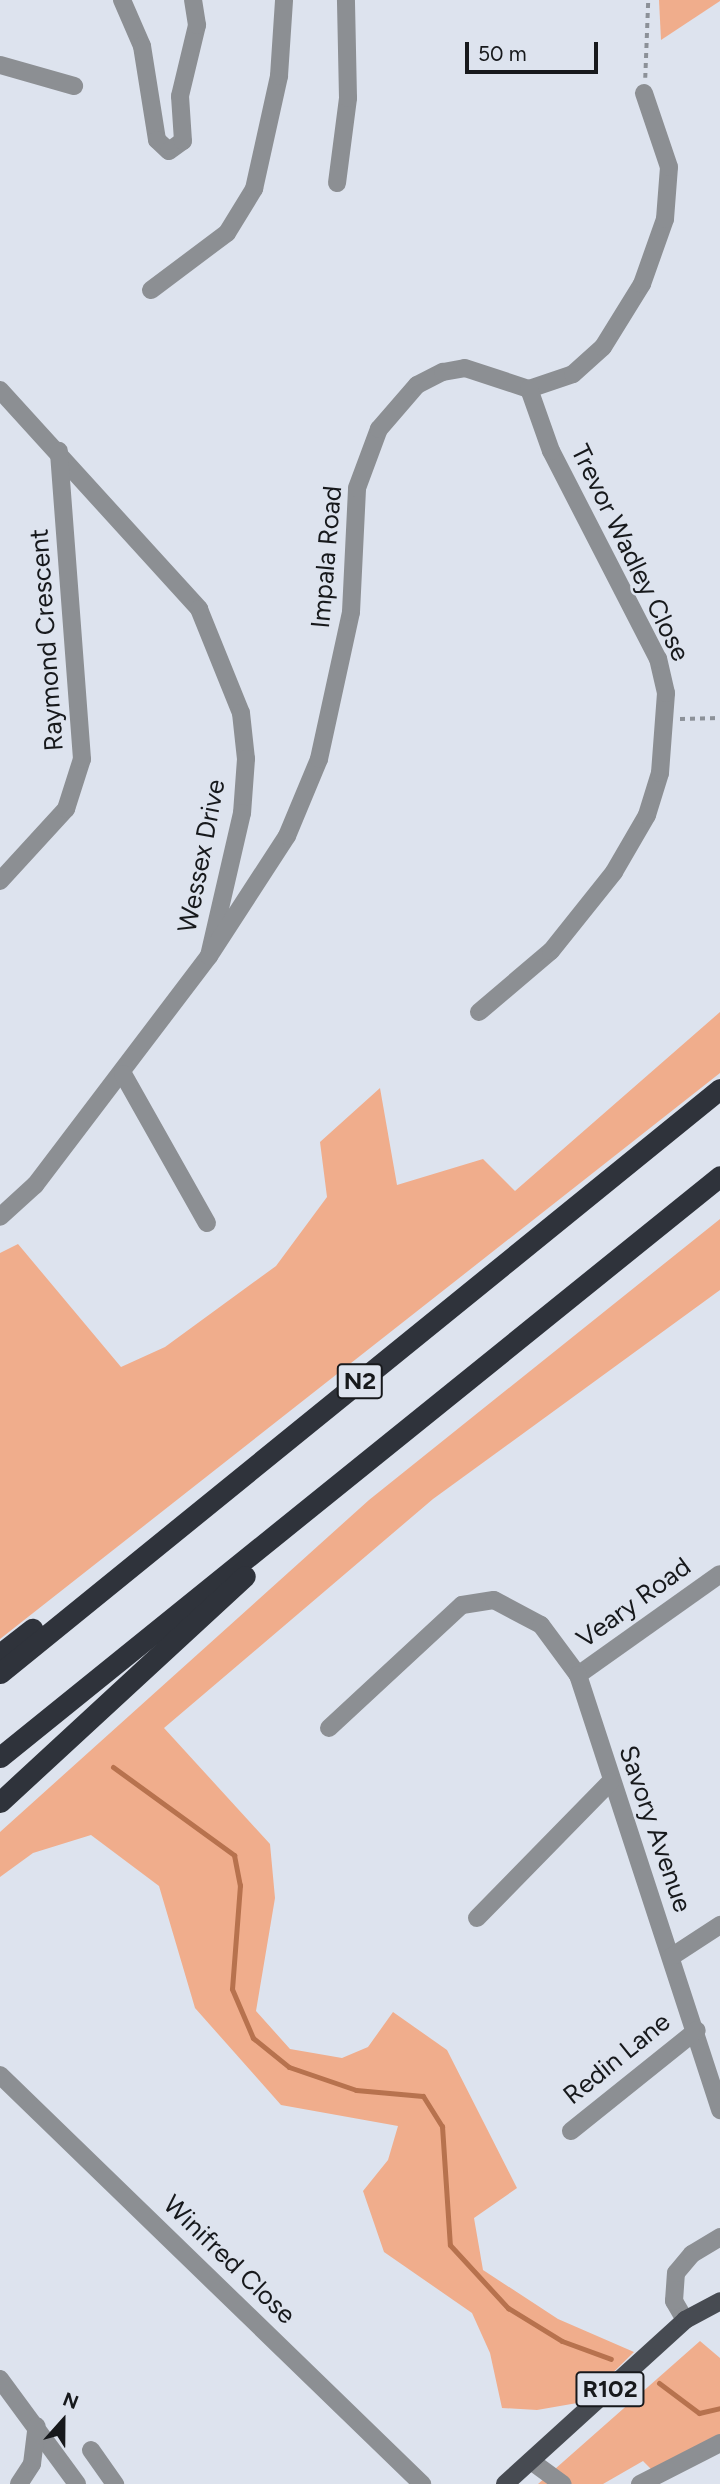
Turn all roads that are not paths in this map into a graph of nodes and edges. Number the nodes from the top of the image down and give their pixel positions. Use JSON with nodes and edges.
{"nodes":[{"id":1,"x":122,"y":0,"type":"edge"},
{"id":2,"x":193,"y":0,"type":"edge"},
{"id":3,"x":284,"y":0,"type":"edge"},
{"id":4,"x":346,"y":0,"type":"edge"},
{"id":5,"x":0,"y":65,"type":"edge"},
{"id":6,"x":74,"y":86,"type":"dead end"},
{"id":7,"x":644,"y":93,"type":"road end"},
{"id":8,"x":337,"y":183,"type":"dead end"},
{"id":9,"x":150,"y":290,"type":"dead end"},
{"id":10,"x":529,"y":388,"type":"junction"},
{"id":11,"x":0,"y":390,"type":"edge"},
{"id":12,"x":59,"y":451,"type":"junction"},
{"id":13,"x":0,"y":881,"type":"edge"},
{"id":14,"x":209,"y":956,"type":"junction"},
{"id":15,"x":479,"y":1012,"type":"dead end"},
{"id":16,"x":123,"y":1074,"type":"junction"},
{"id":17,"x":720,"y":1089,"type":"edge"},
{"id":18,"x":720,"y":1176,"type":"edge"},
{"id":19,"x":0,"y":1217,"type":"edge"},
{"id":20,"x":207,"y":1223,"type":"dead end"},
{"id":21,"x":258,"y":1464,"type":"junction"},
{"id":22,"x":333,"y":1488,"type":"junction"},
{"id":23,"x":720,"y":1574,"type":"edge"},
{"id":24,"x":0,"y":1654,"type":"edge"},
{"id":25,"x":0,"y":1673,"type":"edge"},
{"id":26,"x":578,"y":1675,"type":"junction"},
{"id":27,"x":329,"y":1728,"type":"dead end"},
{"id":28,"x":0,"y":1757,"type":"edge"},
{"id":29,"x":610,"y":1782,"type":"junction"},
{"id":30,"x":0,"y":1802,"type":"edge"},
{"id":31,"x":477,"y":1918,"type":"dead end"},
{"id":32,"x":720,"y":1925,"type":"edge"},
{"id":33,"x":671,"y":1957,"type":"junction"},
{"id":34,"x":697,"y":2030,"type":"junction"},
{"id":35,"x":0,"y":2075,"type":"edge"},
{"id":36,"x":720,"y":2110,"type":"edge"},
{"id":37,"x":571,"y":2131,"type":"dead end"},
{"id":38,"x":720,"y":2237,"type":"edge"},
{"id":39,"x":720,"y":2301,"type":"edge"},
{"id":40,"x":685,"y":2320,"type":"junction"},
{"id":41,"x":1,"y":2381,"type":"edge"},
{"id":42,"x":37,"y":2426,"type":"junction"},
{"id":43,"x":720,"y":2442,"type":"edge"},
{"id":44,"x":91,"y":2450,"type":"dead end"},
{"id":45,"x":531,"y":2461,"type":"junction"},
{"id":46,"x":19,"y":2484,"type":"edge"},
{"id":47,"x":77,"y":2484,"type":"edge"},
{"id":48,"x":115,"y":2484,"type":"edge"},
{"id":49,"x":422,"y":2484,"type":"edge"},
{"id":50,"x":505,"y":2484,"type":"edge"},
{"id":51,"x":563,"y":2484,"type":"edge"},
{"id":52,"x":640,"y":2484,"type":"edge"}],
"edges":[{"from":1,"to":2,"type":"street"},
{"from":3,"to":9,"type":"street"},
{"from":4,"to":8,"type":"street"},
{"from":5,"to":6,"type":"street"},
{"from":7,"to":10,"type":"street"},
{"from":10,"to":14,"type":"street","name":"Impala Road"},
{"from":10,"to":15,"type":"street","name":"Trevor Wadley Close"},
{"from":11,"to":12,"type":"street","name":"Wessex Drive"},
{"from":12,"to":13,"type":"street","name":"Raymond Crescent"},
{"from":12,"to":14,"type":"street","name":"Wessex Drive"},
{"from":14,"to":16,"type":"street","name":"Wessex Drive"},
{"from":16,"to":19,"type":"street","name":"Wessex Drive"},
{"from":16,"to":20,"type":"street"},
{"from":17,"to":21,"type":"highway","number":"N2"},
{"from":18,"to":22,"type":"highway","number":"N2"},
{"from":21,"to":24,"type":"highway"},
{"from":21,"to":25,"type":"highway","number":"N2"},
{"from":22,"to":28,"type":"highway","number":"N2"},
{"from":22,"to":30,"type":"highway"},
{"from":23,"to":26,"type":"street","name":"Veary Road"},
{"from":26,"to":27,"type":"street","name":"Savory Avenue"},
{"from":26,"to":29,"type":"street","name":"Savory Avenue"},
{"from":29,"to":31,"type":"street"},
{"from":29,"to":33,"type":"street","name":"Savory Avenue"},
{"from":32,"to":33,"type":"street"},
{"from":33,"to":34,"type":"street","name":"Savory Avenue"},
{"from":34,"to":36,"type":"street","name":"Savory Avenue"},
{"from":34,"to":37,"type":"street","name":"Redin Lane"},
{"from":35,"to":49,"type":"street","name":"Winifred Close"},
{"from":38,"to":40,"type":"street"},
{"from":39,"to":40,"type":"main road","number":"R102"},
{"from":40,"to":45,"type":"main road","number":"R102"},
{"from":41,"to":42,"type":"street"},
{"from":42,"to":46,"type":"street"},
{"from":42,"to":47,"type":"street"},
{"from":43,"to":52,"type":"street"},
{"from":44,"to":48,"type":"street"},
{"from":45,"to":50,"type":"main road","number":"R102"},
{"from":45,"to":51,"type":"street"}]}
